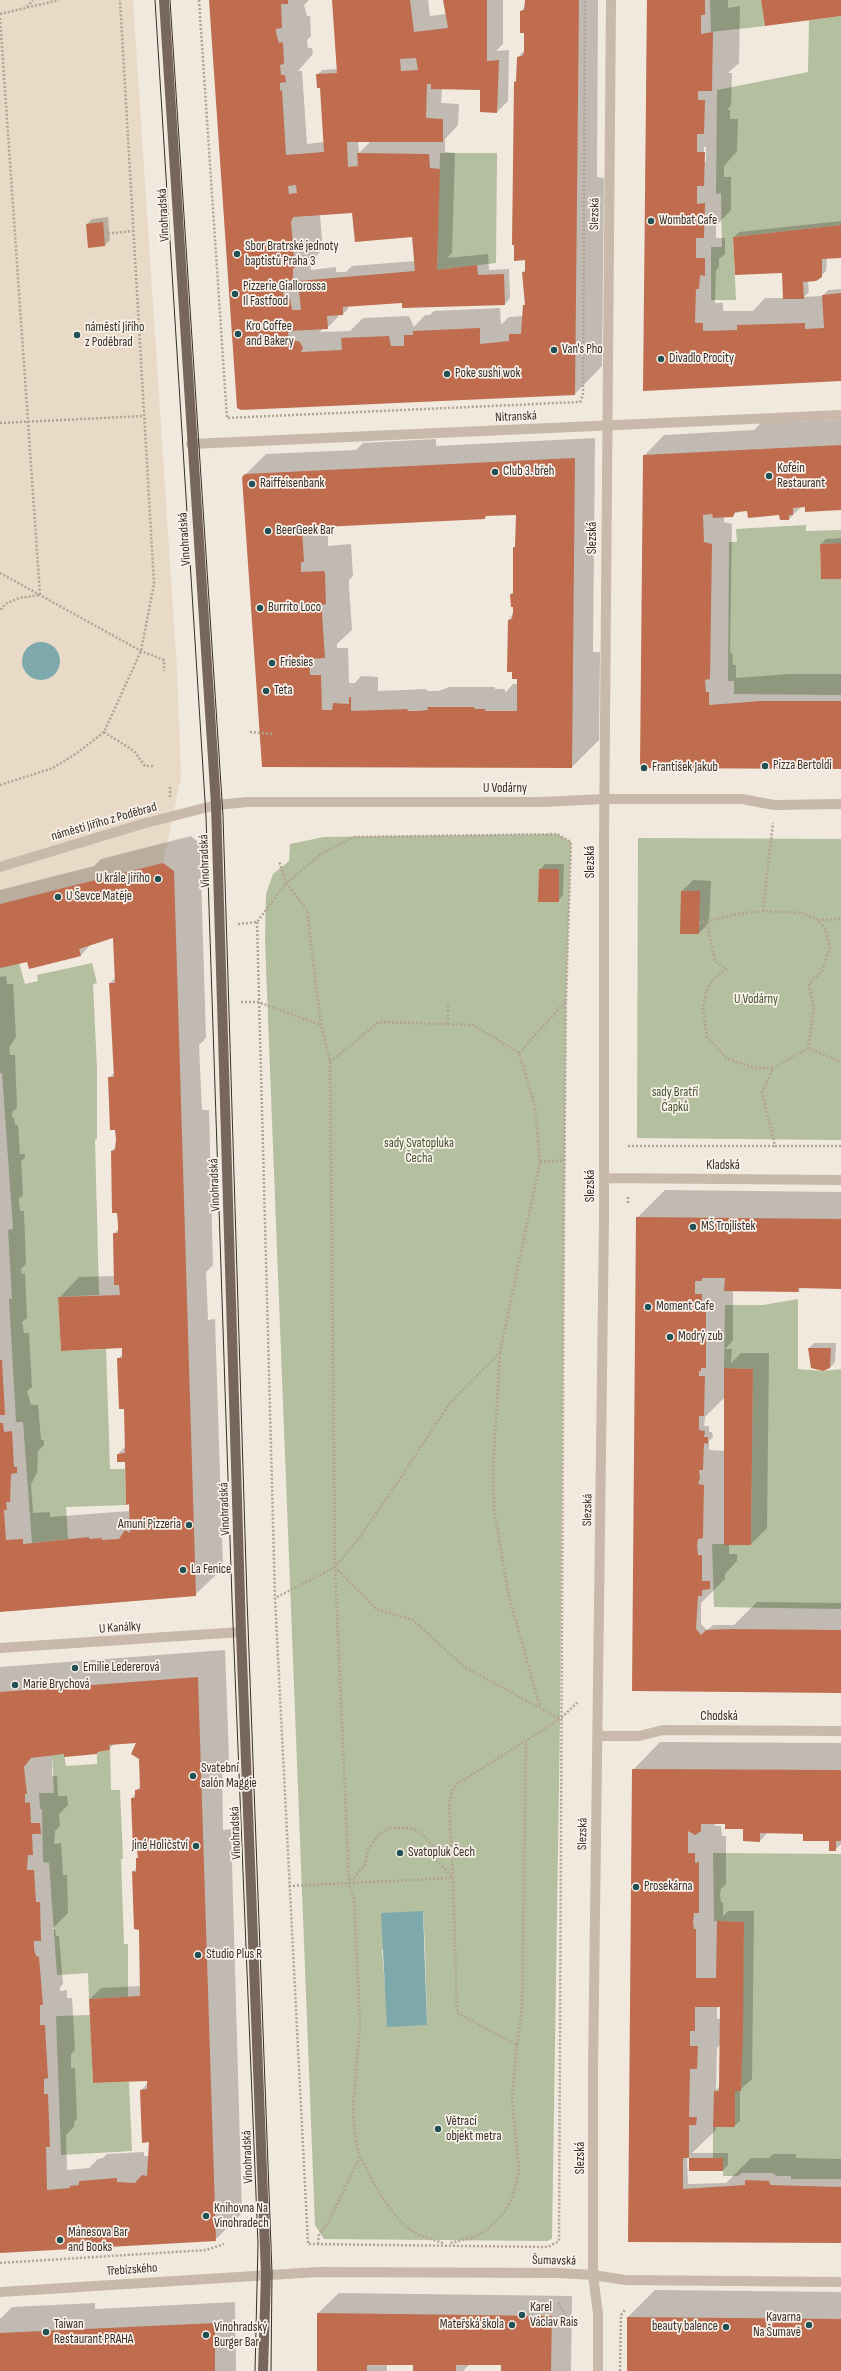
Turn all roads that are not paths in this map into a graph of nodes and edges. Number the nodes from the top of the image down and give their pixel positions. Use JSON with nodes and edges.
{"nodes":[{"id":1,"x":164,"y":0,"type":"edge"},
{"id":2,"x":611,"y":0,"type":"edge"},
{"id":3,"x":841,"y":415,"type":"edge"},
{"id":4,"x":606,"y":426,"type":"junction"},
{"id":5,"x":191,"y":444,"type":"junction"},
{"id":6,"x":604,"y":799,"type":"junction"},
{"id":7,"x":841,"y":804,"type":"edge"},
{"id":8,"x":216,"y":805,"type":"junction"},
{"id":9,"x":0,"y":867,"type":"edge"},
{"id":10,"x":604,"y":1178,"type":"junction"},
{"id":11,"x":841,"y":1180,"type":"edge"},
{"id":12,"x":241,"y":1632,"type":"junction"},
{"id":13,"x":0,"y":1648,"type":"edge"},
{"id":14,"x":841,"y":1731,"type":"edge"},
{"id":15,"x":597,"y":1736,"type":"junction"},
{"id":16,"x":266,"y":2274,"type":"junction"},
{"id":17,"x":593,"y":2275,"type":"junction"},
{"id":18,"x":841,"y":2282,"type":"edge"},
{"id":19,"x":0,"y":2292,"type":"edge"},
{"id":20,"x":263,"y":2371,"type":"edge"},
{"id":21,"x":598,"y":2371,"type":"edge"}],
"edges":[{"from":1,"to":5,"type":"main road","name":"Vinohradská"},
{"from":2,"to":4,"type":"street","name":"Slezská"},
{"from":3,"to":4,"type":"street","name":"Nitranská"},
{"from":4,"to":5,"type":"street","name":"Nitranská"},
{"from":4,"to":6,"type":"street","name":"Slezská"},
{"from":5,"to":8,"type":"main road","name":"Vinohradská"},
{"from":6,"to":7,"type":"street","name":"U Vodárny"},
{"from":6,"to":8,"type":"street","name":"U Vodárny"},
{"from":6,"to":10,"type":"street","name":"Slezská"},
{"from":8,"to":9,"type":"street","name":"náměstí Jiřího z Poděbrad"},
{"from":8,"to":12,"type":"main road","name":"Vinohradská"},
{"from":10,"to":11,"type":"street","name":"Kladská"},
{"from":10,"to":15,"type":"street","name":"Slezská"},
{"from":12,"to":13,"type":"street","name":"U Kanálky"},
{"from":12,"to":16,"type":"main road","name":"Vinohradská"},
{"from":14,"to":15,"type":"street","name":"Chodská"},
{"from":15,"to":17,"type":"street","name":"Slezská"},
{"from":16,"to":17,"type":"street","name":"Šumavská"},
{"from":16,"to":19,"type":"street","name":"Třebízského"},
{"from":16,"to":20,"type":"main road","name":"Vinohradská"},
{"from":17,"to":18,"type":"street","name":"Šumavská"},
{"from":17,"to":21,"type":"street","name":"Slezská"}]}
